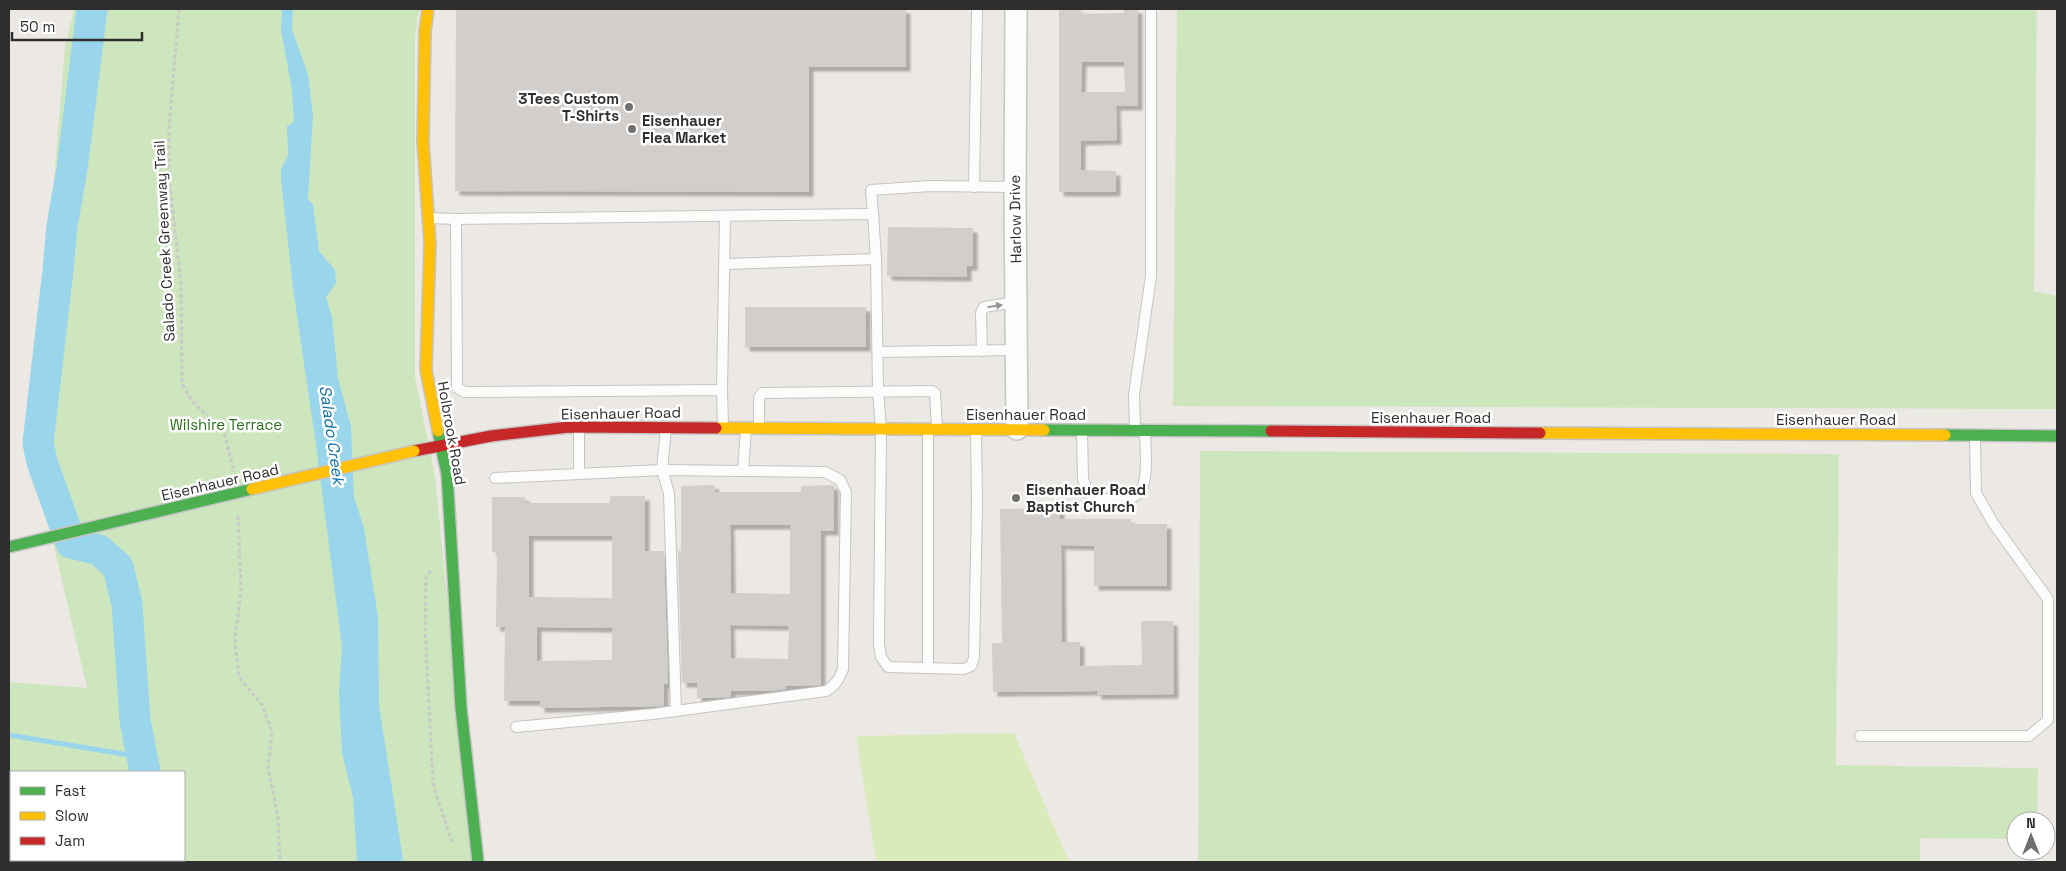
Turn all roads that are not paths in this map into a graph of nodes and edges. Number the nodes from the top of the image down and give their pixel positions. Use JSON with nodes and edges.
{"nodes":[{"id":1,"x":428,"y":9,"type":"edge"},
{"id":2,"x":977,"y":9,"type":"edge"},
{"id":3,"x":1016,"y":9,"type":"edge"},
{"id":4,"x":1151,"y":9,"type":"edge"},
{"id":5,"x":974,"y":187,"type":"junction"},
{"id":6,"x":1015,"y":187,"type":"junction"},
{"id":7,"x":873,"y":214,"type":"junction"},
{"id":8,"x":725,"y":216,"type":"junction"},
{"id":9,"x":428,"y":218,"type":"junction"},
{"id":10,"x":456,"y":219,"type":"junction"},
{"id":11,"x":876,"y":259,"type":"junction"},
{"id":12,"x":442,"y":262,"type":"junction"},
{"id":13,"x":725,"y":264,"type":"junction"},
{"id":14,"x":1016,"y":302,"type":"junction"},
{"id":15,"x":1017,"y":350,"type":"junction"},
{"id":16,"x":982,"y":351,"type":"junction"},
{"id":17,"x":878,"y":352,"type":"junction"},
{"id":18,"x":722,"y":390,"type":"junction"},
{"id":19,"x":878,"y":390,"type":"junction"},
{"id":20,"x":579,"y":427,"type":"junction"},
{"id":21,"x":666,"y":427,"type":"junction"},
{"id":22,"x":723,"y":427,"type":"junction"},
{"id":23,"x":746,"y":428,"type":"junction"},
{"id":24,"x":759,"y":428,"type":"junction"},
{"id":25,"x":881,"y":428,"type":"junction"},
{"id":26,"x":932,"y":429,"type":"junction"},
{"id":27,"x":976,"y":429,"type":"junction"},
{"id":28,"x":1018,"y":429,"type":"junction"},
{"id":29,"x":1082,"y":430,"type":"junction"},
{"id":30,"x":1140,"y":430,"type":"junction"},
{"id":31,"x":1975,"y":435,"type":"junction"},
{"id":32,"x":2057,"y":436,"type":"edge"},
{"id":33,"x":440,"y":444,"type":"junction"},
{"id":34,"x":662,"y":470,"type":"junction"},
{"id":35,"x":743,"y":471,"type":"junction"},
{"id":36,"x":579,"y":474,"type":"junction"},
{"id":37,"x":495,"y":478,"type":"dead end"},
{"id":38,"x":9,"y":547,"type":"edge"},
{"id":39,"x":928,"y":668,"type":"junction"},
{"id":40,"x":676,"y":711,"type":"junction"},
{"id":41,"x":516,"y":727,"type":"dead end"},
{"id":42,"x":1860,"y":736,"type":"dead end"},
{"id":43,"x":478,"y":862,"type":"edge"}],
"edges":[{"from":1,"to":9,"type":"main road","name":"Holbrook Road"},
{"from":2,"to":5,"type":"lane"},
{"from":3,"to":6,"type":"street","name":"Harlow Drive"},
{"from":4,"to":30,"type":"lane"},
{"from":5,"to":6,"type":"lane"},
{"from":5,"to":7,"type":"lane"},
{"from":6,"to":14,"type":"street","name":"Harlow Drive"},
{"from":7,"to":8,"type":"lane"},
{"from":7,"to":11,"type":"lane"},
{"from":8,"to":10,"type":"lane"},
{"from":8,"to":13,"type":"lane"},
{"from":9,"to":10,"type":"lane"},
{"from":9,"to":12,"type":"main road","name":"Holbrook Road"},
{"from":10,"to":12,"type":"lane"},
{"from":11,"to":13,"type":"lane"},
{"from":11,"to":17,"type":"lane"},
{"from":12,"to":18,"type":"lane"},
{"from":12,"to":33,"type":"main road","name":"Holbrook Road"},
{"from":13,"to":18,"type":"lane"},
{"from":14,"to":15,"type":"street","name":"Harlow Drive"},
{"from":16,"to":14,"type":"lane","one_way":true},
{"from":15,"to":16,"type":"lane"},
{"from":15,"to":28,"type":"street","name":"Harlow Drive"},
{"from":16,"to":17,"type":"lane"},
{"from":17,"to":19,"type":"lane"},
{"from":18,"to":22,"type":"lane"},
{"from":19,"to":24,"type":"lane"},
{"from":19,"to":25,"type":"lane"},
{"from":19,"to":26,"type":"lane"},
{"from":20,"to":21,"type":"main road","name":"Eisenhauer Road"},
{"from":20,"to":33,"type":"main road","name":"Eisenhauer Road"},
{"from":20,"to":36,"type":"lane"},
{"from":21,"to":22,"type":"main road","name":"Eisenhauer Road"},
{"from":21,"to":34,"type":"lane"},
{"from":22,"to":23,"type":"main road","name":"Eisenhauer Road"},
{"from":23,"to":24,"type":"main road","name":"Eisenhauer Road"},
{"from":23,"to":35,"type":"lane"},
{"from":24,"to":25,"type":"main road","name":"Eisenhauer Road"},
{"from":25,"to":26,"type":"main road","name":"Eisenhauer Road"},
{"from":25,"to":39,"type":"lane"},
{"from":26,"to":27,"type":"main road","name":"Eisenhauer Road"},
{"from":26,"to":39,"type":"lane"},
{"from":27,"to":28,"type":"main road","name":"Eisenhauer Road"},
{"from":27,"to":39,"type":"lane"},
{"from":28,"to":29,"type":"main road","name":"Eisenhauer Road"},
{"from":29,"to":30,"type":"main road","name":"Eisenhauer Road"},
{"from":29,"to":30,"type":"lane"},
{"from":30,"to":31,"type":"main road","name":"Eisenhauer Road"},
{"from":31,"to":32,"type":"main road","name":"Eisenhauer Road"},
{"from":31,"to":42,"type":"lane"},
{"from":33,"to":38,"type":"main road","name":"Eisenhauer Road","bridge":true},
{"from":33,"to":43,"type":"main road","name":"Holbrook Road"},
{"from":34,"to":35,"type":"lane"},
{"from":34,"to":36,"type":"lane"},
{"from":34,"to":40,"type":"lane"},
{"from":35,"to":40,"type":"lane"},
{"from":36,"to":37,"type":"lane"},
{"from":40,"to":41,"type":"lane"}]}
